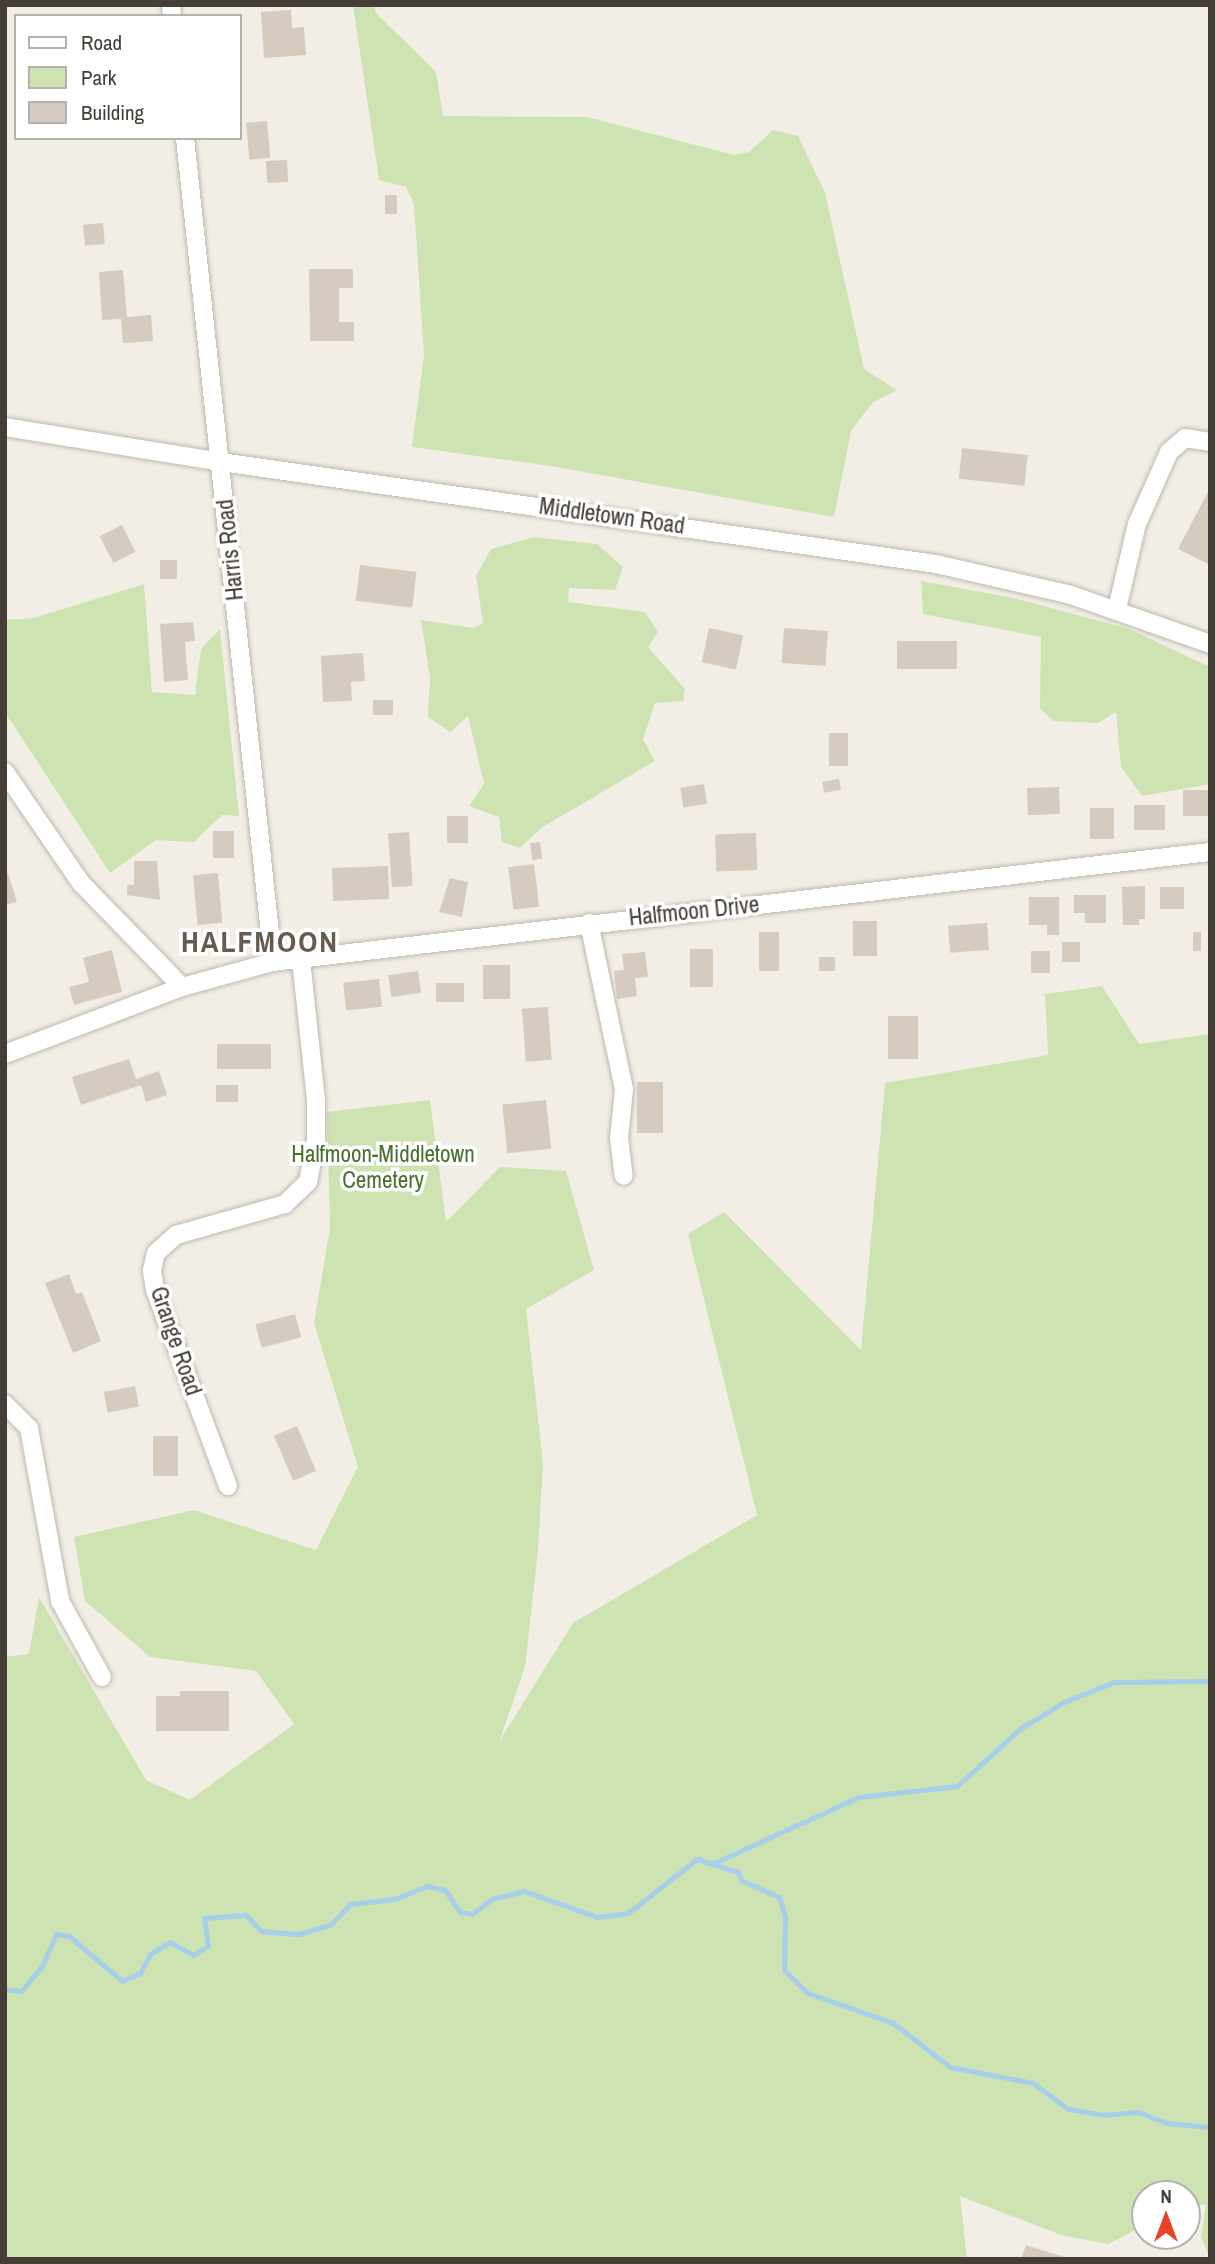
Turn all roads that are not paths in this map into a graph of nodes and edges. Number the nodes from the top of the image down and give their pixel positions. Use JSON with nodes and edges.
{"nodes":[{"id":1,"x":185,"y":140,"type":"edge"},
{"id":2,"x":5,"y":427,"type":"edge"},
{"id":3,"x":1210,"y":442,"type":"edge"},
{"id":4,"x":221,"y":462,"type":"junction"},
{"id":5,"x":1117,"y":609,"type":"junction"},
{"id":6,"x":1210,"y":644,"type":"edge"},
{"id":7,"x":5,"y":772,"type":"edge"},
{"id":8,"x":1210,"y":852,"type":"edge"},
{"id":9,"x":589,"y":923,"type":"junction"},
{"id":10,"x":301,"y":959,"type":"junction"},
{"id":11,"x":273,"y":962,"type":"junction"},
{"id":12,"x":181,"y":987,"type":"junction"},
{"id":13,"x":5,"y":1054,"type":"edge"},
{"id":14,"x":624,"y":1176,"type":"dead end"},
{"id":15,"x":5,"y":1404,"type":"edge"},
{"id":16,"x":228,"y":1486,"type":"dead end"},
{"id":17,"x":102,"y":1677,"type":"dead end"}],
"edges":[{"from":1,"to":4,"type":"street","name":"Harris Road"},
{"from":2,"to":4,"type":"street","name":"Middletown Road"},
{"from":3,"to":5,"type":"street"},
{"from":4,"to":5,"type":"street","name":"Middletown Road"},
{"from":4,"to":11,"type":"street","name":"Harris Road"},
{"from":5,"to":6,"type":"street","name":"Middletown Road"},
{"from":7,"to":12,"type":"street"},
{"from":8,"to":9,"type":"street","name":"Halfmoon Drive"},
{"from":9,"to":10,"type":"street","name":"Halfmoon Drive"},
{"from":9,"to":14,"type":"street"},
{"from":10,"to":11,"type":"street","name":"Halfmoon Drive"},
{"from":10,"to":16,"type":"street","name":"Grange Road"},
{"from":11,"to":12,"type":"street","name":"Halfmoon Drive"},
{"from":12,"to":13,"type":"street","name":"Halfmoon Drive"},
{"from":15,"to":17,"type":"street"}]}
